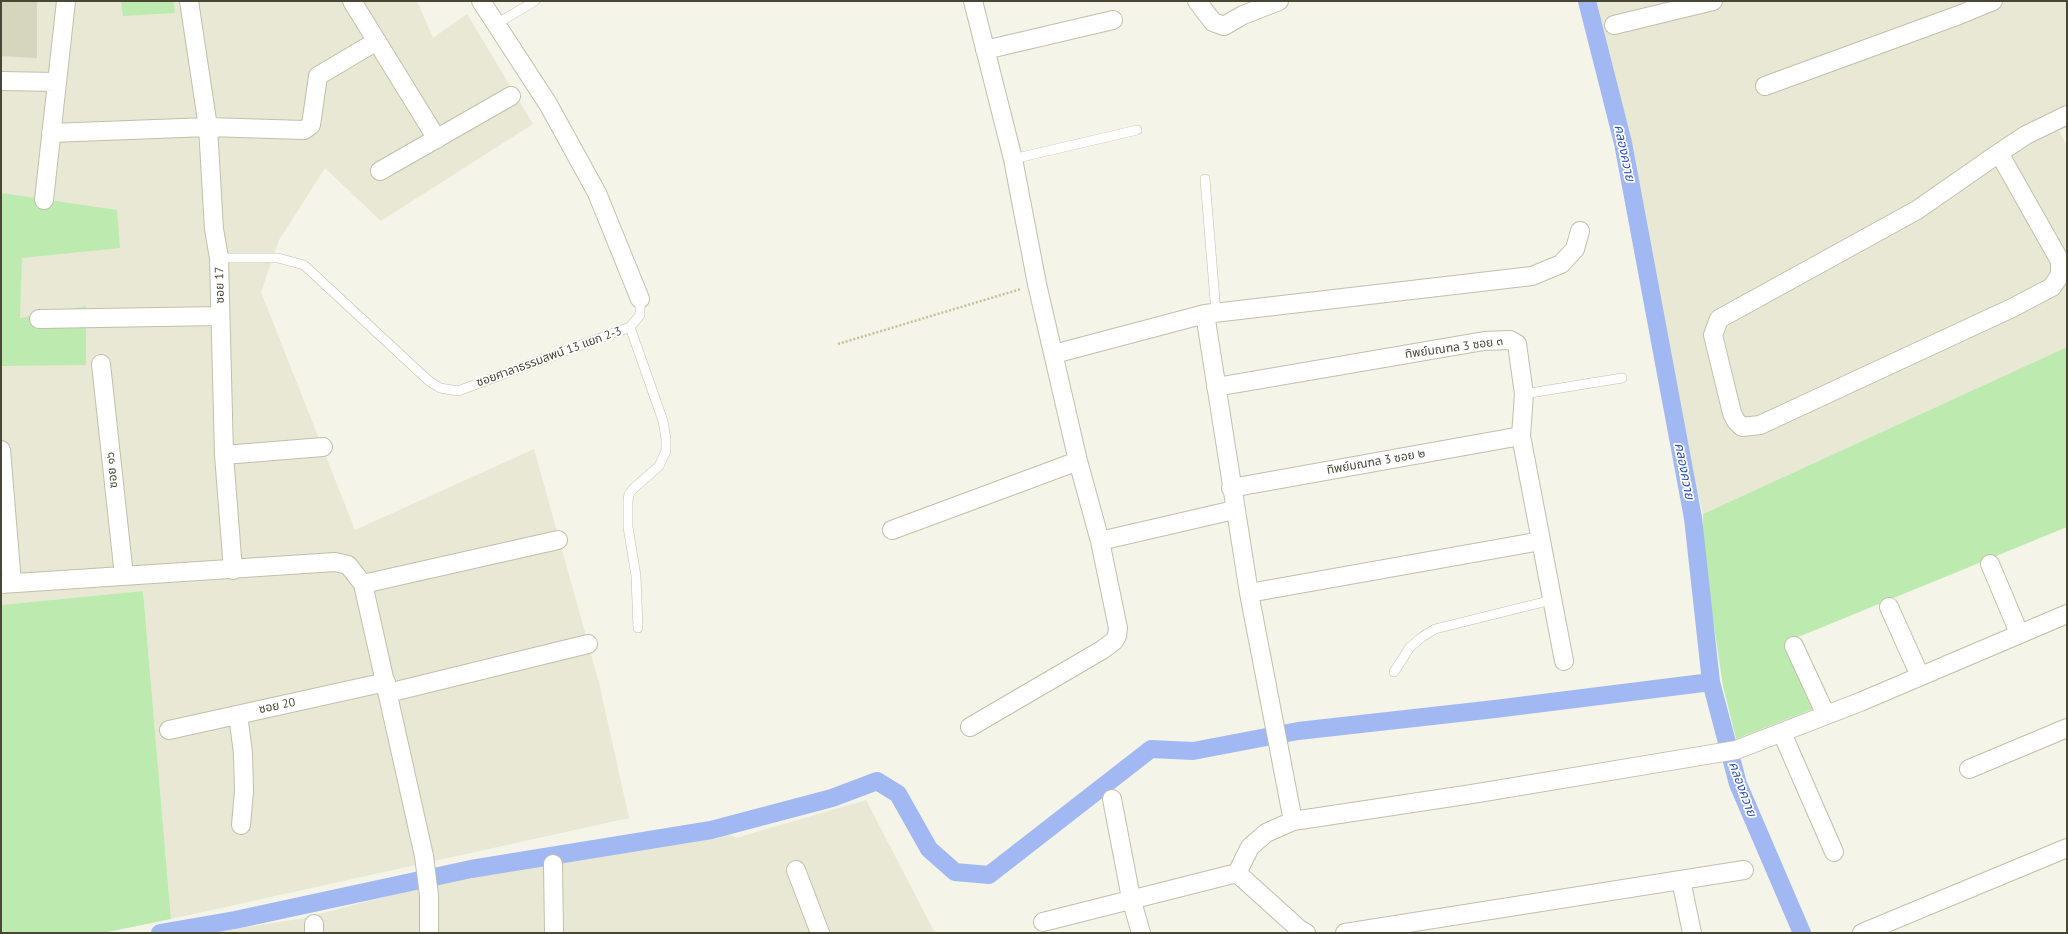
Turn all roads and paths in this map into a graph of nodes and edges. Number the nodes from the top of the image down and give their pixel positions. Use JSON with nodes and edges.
{"nodes":[{"id":1,"x":66,"y":1,"type":"edge"},
{"id":2,"x":189,"y":1,"type":"edge"},
{"id":3,"x":352,"y":1,"type":"edge"},
{"id":4,"x":481,"y":1,"type":"edge"},
{"id":5,"x":535,"y":1,"type":"edge"},
{"id":6,"x":973,"y":1,"type":"edge"},
{"id":7,"x":1197,"y":1,"type":"edge"},
{"id":8,"x":1279,"y":1,"type":"edge"},
{"id":9,"x":1713,"y":1,"type":"edge"},
{"id":10,"x":1992,"y":1,"type":"edge"},
{"id":11,"x":1113,"y":20,"type":"dead end"},
{"id":12,"x":496,"y":24,"type":"junction"},
{"id":13,"x":1614,"y":25,"type":"dead end"},
{"id":14,"x":377,"y":42,"type":"junction"},
{"id":15,"x":985,"y":50,"type":"junction"},
{"id":16,"x":1,"y":81,"type":"edge"},
{"id":17,"x":57,"y":82,"type":"junction"},
{"id":18,"x":1765,"y":86,"type":"dead end"},
{"id":19,"x":511,"y":96,"type":"dead end"},
{"id":20,"x":2067,"y":115,"type":"edge"},
{"id":21,"x":208,"y":127,"type":"junction"},
{"id":22,"x":1137,"y":130,"type":"dead end"},
{"id":23,"x":51,"y":133,"type":"junction"},
{"id":24,"x":437,"y":139,"type":"junction"},
{"id":25,"x":1999,"y":153,"type":"junction"},
{"id":26,"x":1013,"y":159,"type":"junction"},
{"id":27,"x":380,"y":171,"type":"dead end"},
{"id":28,"x":1205,"y":179,"type":"dead end"},
{"id":29,"x":44,"y":200,"type":"dead end"},
{"id":30,"x":1580,"y":231,"type":"dead end"},
{"id":31,"x":219,"y":258,"type":"junction"},
{"id":32,"x":1037,"y":284,"type":"junction"},
{"id":33,"x":640,"y":299,"type":"joint"},
{"id":34,"x":1210,"y":313,"type":"junction"},
{"id":35,"x":220,"y":316,"type":"junction"},
{"id":36,"x":39,"y":319,"type":"dead end"},
{"id":37,"x":630,"y":327,"type":"junction"},
{"id":38,"x":838,"y":344,"type":"dead end"},
{"id":39,"x":1054,"y":354,"type":"junction"},
{"id":40,"x":101,"y":364,"type":"dead end"},
{"id":41,"x":1622,"y":378,"type":"dead end"},
{"id":42,"x":1216,"y":387,"type":"junction"},
{"id":43,"x":1524,"y":394,"type":"junction"},
{"id":44,"x":1521,"y":436,"type":"junction"},
{"id":45,"x":323,"y":447,"type":"dead end"},
{"id":46,"x":1,"y":450,"type":"edge"},
{"id":47,"x":224,"y":455,"type":"junction"},
{"id":48,"x":1078,"y":461,"type":"junction"},
{"id":49,"x":1231,"y":488,"type":"junction"},
{"id":50,"x":1234,"y":510,"type":"junction"},
{"id":51,"x":892,"y":530,"type":"dead end"},
{"id":52,"x":558,"y":540,"type":"dead end"},
{"id":53,"x":1100,"y":541,"type":"junction"},
{"id":54,"x":1541,"y":541,"type":"junction"},
{"id":55,"x":1990,"y":564,"type":"dead end"},
{"id":56,"x":233,"y":570,"type":"junction"},
{"id":57,"x":124,"y":576,"type":"junction"},
{"id":58,"x":7,"y":584,"type":"edge"},
{"id":59,"x":363,"y":584,"type":"junction"},
{"id":60,"x":1249,"y":593,"type":"junction"},
{"id":61,"x":1552,"y":600,"type":"junction"},
{"id":62,"x":1889,"y":607,"type":"dead end"},
{"id":63,"x":2067,"y":614,"type":"edge"},
{"id":64,"x":638,"y":628,"type":"dead end"},
{"id":65,"x":2020,"y":633,"type":"junction"},
{"id":66,"x":588,"y":644,"type":"dead end"},
{"id":67,"x":1794,"y":646,"type":"dead end"},
{"id":68,"x":1564,"y":661,"type":"dead end"},
{"id":69,"x":1394,"y":672,"type":"dead end"},
{"id":70,"x":1920,"y":676,"type":"junction"},
{"id":71,"x":387,"y":688,"type":"junction"},
{"id":72,"x":238,"y":715,"type":"junction"},
{"id":73,"x":1826,"y":715,"type":"junction"},
{"id":74,"x":970,"y":727,"type":"dead end"},
{"id":75,"x":2067,"y":728,"type":"edge"},
{"id":76,"x":169,"y":730,"type":"dead end"},
{"id":77,"x":1782,"y":733,"type":"junction"},
{"id":78,"x":1969,"y":769,"type":"dead end"},
{"id":79,"x":1112,"y":800,"type":"dead end"},
{"id":80,"x":1293,"y":821,"type":"junction"},
{"id":81,"x":241,"y":826,"type":"dead end"},
{"id":82,"x":2067,"y":848,"type":"edge"},
{"id":83,"x":1834,"y":852,"type":"dead end"},
{"id":84,"x":553,"y":864,"type":"dead end"},
{"id":85,"x":796,"y":870,"type":"dead end"},
{"id":86,"x":1744,"y":870,"type":"dead end"},
{"id":87,"x":1236,"y":873,"type":"junction"},
{"id":88,"x":1681,"y":880,"type":"junction"},
{"id":89,"x":1130,"y":898,"type":"junction"},
{"id":90,"x":1043,"y":922,"type":"dead end"},
{"id":91,"x":1867,"y":932,"type":"edge"},
{"id":92,"x":429,"y":933,"type":"edge"},
{"id":93,"x":554,"y":933,"type":"edge"},
{"id":94,"x":820,"y":933,"type":"edge"},
{"id":95,"x":1141,"y":933,"type":"edge"},
{"id":96,"x":1306,"y":933,"type":"edge"},
{"id":97,"x":1346,"y":933,"type":"edge"},
{"id":98,"x":1692,"y":933,"type":"edge"}],
"edges":[{"from":1,"to":17,"type":"street"},
{"from":2,"to":21,"type":"street","name":"ซอย 17"},
{"from":3,"to":14,"type":"street"},
{"from":4,"to":12,"type":"street","name":"ซอยศาลาธรรมสพน์ 13 แยก 2-3"},
{"from":5,"to":12,"type":"lane"},
{"from":6,"to":15,"type":"street"},
{"from":7,"to":8,"type":"street"},
{"from":9,"to":13,"type":"street"},
{"from":10,"to":18,"type":"street"},
{"from":11,"to":15,"type":"street"},
{"from":12,"to":33,"type":"street","name":"ซอยศาลาธรรมสพน์ 13 แยก 2-3"},
{"from":14,"to":21,"type":"street"},
{"from":14,"to":24,"type":"street"},
{"from":15,"to":26,"type":"street"},
{"from":16,"to":17,"type":"street"},
{"from":17,"to":23,"type":"street"},
{"from":19,"to":24,"type":"street"},
{"from":20,"to":25,"type":"street"},
{"from":21,"to":23,"type":"street"},
{"from":21,"to":31,"type":"street","name":"ซอย 17"},
{"from":22,"to":26,"type":"lane"},
{"from":23,"to":29,"type":"street"},
{"from":24,"to":27,"type":"street"},
{"from":25,"to":25,"type":"street"},
{"from":26,"to":32,"type":"street"},
{"from":28,"to":34,"type":"lane"},
{"from":30,"to":34,"type":"street"},
{"from":31,"to":35,"type":"street","name":"ซอย 17"},
{"from":31,"to":37,"type":"lane","name":"ซอยศาลาธรรมสพน์ 13 แยก 2-3"},
{"from":32,"to":38,"type":"path"},
{"from":32,"to":39,"type":"street"},
{"from":33,"to":37,"type":"lane","name":"ซอยศาลาธรรมสพน์ 13 แยก 2-3"},
{"from":34,"to":39,"type":"street"},
{"from":34,"to":42,"type":"street"},
{"from":35,"to":36,"type":"street"},
{"from":35,"to":47,"type":"street","name":"ซอย 17"},
{"from":37,"to":64,"type":"lane"},
{"from":39,"to":48,"type":"street"},
{"from":40,"to":57,"type":"street","name":"ซอย ๑๖"},
{"from":41,"to":43,"type":"lane"},
{"from":42,"to":43,"type":"street","name":"ทิพย์มณฑล 3 ซอย ๓"},
{"from":42,"to":49,"type":"street"},
{"from":43,"to":44,"type":"street","name":"ทิพย์มณฑล 3 ซอย ๓"},
{"from":44,"to":49,"type":"street","name":"ทิพย์มณฑล 3 ซอย ๒"},
{"from":44,"to":54,"type":"street","name":"ทิพย์มณฑล 3 ซอย ๓"},
{"from":45,"to":47,"type":"street"},
{"from":46,"to":58,"type":"street"},
{"from":47,"to":56,"type":"street","name":"ซอย 17"},
{"from":48,"to":51,"type":"street"},
{"from":48,"to":53,"type":"street"},
{"from":49,"to":50,"type":"street"},
{"from":50,"to":53,"type":"street"},
{"from":50,"to":60,"type":"street"},
{"from":52,"to":59,"type":"street"},
{"from":53,"to":74,"type":"street"},
{"from":54,"to":60,"type":"street"},
{"from":54,"to":61,"type":"street","name":"ทิพย์มณฑล 3 ซอย ๓"},
{"from":55,"to":65,"type":"street"},
{"from":56,"to":57,"type":"street"},
{"from":56,"to":59,"type":"street"},
{"from":57,"to":58,"type":"street"},
{"from":59,"to":71,"type":"street"},
{"from":60,"to":80,"type":"street"},
{"from":61,"to":68,"type":"street","name":"ทิพย์มณฑล 3 ซอย ๓"},
{"from":61,"to":69,"type":"lane"},
{"from":62,"to":70,"type":"street"},
{"from":63,"to":65,"type":"street"},
{"from":65,"to":70,"type":"street"},
{"from":66,"to":71,"type":"street","name":"ซอย 20"},
{"from":67,"to":73,"type":"street"},
{"from":70,"to":73,"type":"street"},
{"from":71,"to":72,"type":"street","name":"ซอย 20"},
{"from":71,"to":92,"type":"street"},
{"from":72,"to":76,"type":"street","name":"ซอย 20"},
{"from":72,"to":81,"type":"street"},
{"from":73,"to":77,"type":"street"},
{"from":75,"to":78,"type":"street"},
{"from":77,"to":80,"type":"street"},
{"from":77,"to":83,"type":"street"},
{"from":79,"to":89,"type":"street"},
{"from":80,"to":87,"type":"street"},
{"from":82,"to":91,"type":"street"},
{"from":84,"to":93,"type":"street"},
{"from":85,"to":94,"type":"street"},
{"from":86,"to":88,"type":"street"},
{"from":87,"to":89,"type":"street"},
{"from":87,"to":96,"type":"street"},
{"from":88,"to":97,"type":"street"},
{"from":88,"to":98,"type":"street"},
{"from":89,"to":90,"type":"street"},
{"from":89,"to":95,"type":"street"}]}
